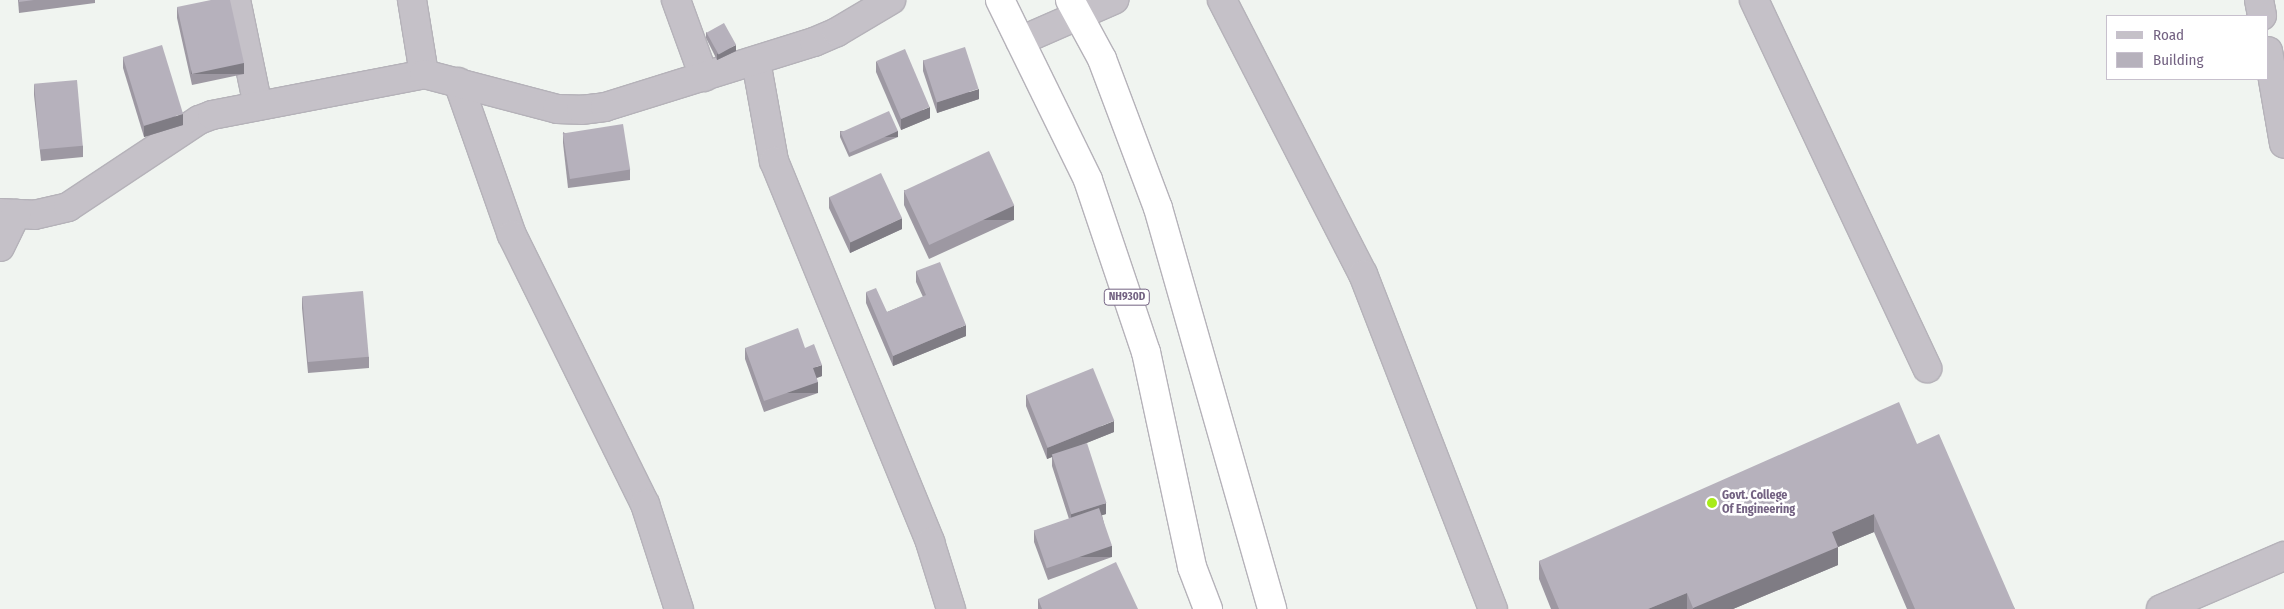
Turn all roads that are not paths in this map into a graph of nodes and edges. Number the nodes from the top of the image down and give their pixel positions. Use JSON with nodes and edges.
{"nodes":[{"id":1,"x":236,"y":0,"type":"edge"},
{"id":2,"x":412,"y":0,"type":"edge"},
{"id":3,"x":676,"y":0,"type":"edge"},
{"id":4,"x":891,"y":0,"type":"edge"},
{"id":5,"x":1000,"y":0,"type":"edge"},
{"id":6,"x":1114,"y":0,"type":"edge"},
{"id":7,"x":1222,"y":0,"type":"edge"},
{"id":8,"x":1754,"y":0,"type":"edge"},
{"id":9,"x":2259,"y":0,"type":"edge"},
{"id":10,"x":1074,"y":8,"type":"edge"},
{"id":11,"x":2262,"y":15,"type":"edge"},
{"id":12,"x":1020,"y":41,"type":"junction"},
{"id":13,"x":2269,"y":56,"type":"edge"},
{"id":14,"x":756,"y":61,"type":"junction"},
{"id":15,"x":424,"y":74,"type":"junction"},
{"id":16,"x":704,"y":77,"type":"junction"},
{"id":17,"x":458,"y":82,"type":"junction"},
{"id":18,"x":258,"y":106,"type":"junction"},
{"id":19,"x":2284,"y":144,"type":"edge"},
{"id":20,"x":8,"y":214,"type":"edge"},
{"id":21,"x":0,"y":247,"type":"edge"},
{"id":22,"x":1926,"y":368,"type":"dead end"},
{"id":23,"x":2284,"y":556,"type":"edge"},
{"id":24,"x":678,"y":609,"type":"edge"},
{"id":25,"x":951,"y":609,"type":"edge"},
{"id":26,"x":1208,"y":609,"type":"edge"},
{"id":27,"x":1272,"y":609,"type":"edge"},
{"id":28,"x":1493,"y":609,"type":"edge"},
{"id":29,"x":2161,"y":609,"type":"edge"}],
"edges":[{"from":1,"to":18,"type":"street"},
{"from":2,"to":15,"type":"street"},
{"from":3,"to":16,"type":"street"},
{"from":4,"to":14,"type":"street"},
{"from":5,"to":12,"type":"highway","number":"NH930D"},
{"from":6,"to":10,"type":"street"},
{"from":7,"to":28,"type":"street"},
{"from":8,"to":22,"type":"street"},
{"from":9,"to":11,"type":"street"},
{"from":10,"to":12,"type":"street"},
{"from":10,"to":27,"type":"highway"},
{"from":12,"to":26,"type":"highway","number":"NH930D"},
{"from":13,"to":19,"type":"street"},
{"from":14,"to":16,"type":"street"},
{"from":14,"to":25,"type":"street"},
{"from":15,"to":17,"type":"street"},
{"from":15,"to":18,"type":"street"},
{"from":16,"to":17,"type":"street"},
{"from":17,"to":24,"type":"street"},
{"from":18,"to":20,"type":"street"},
{"from":20,"to":21,"type":"street"},
{"from":23,"to":29,"type":"street"}]}
